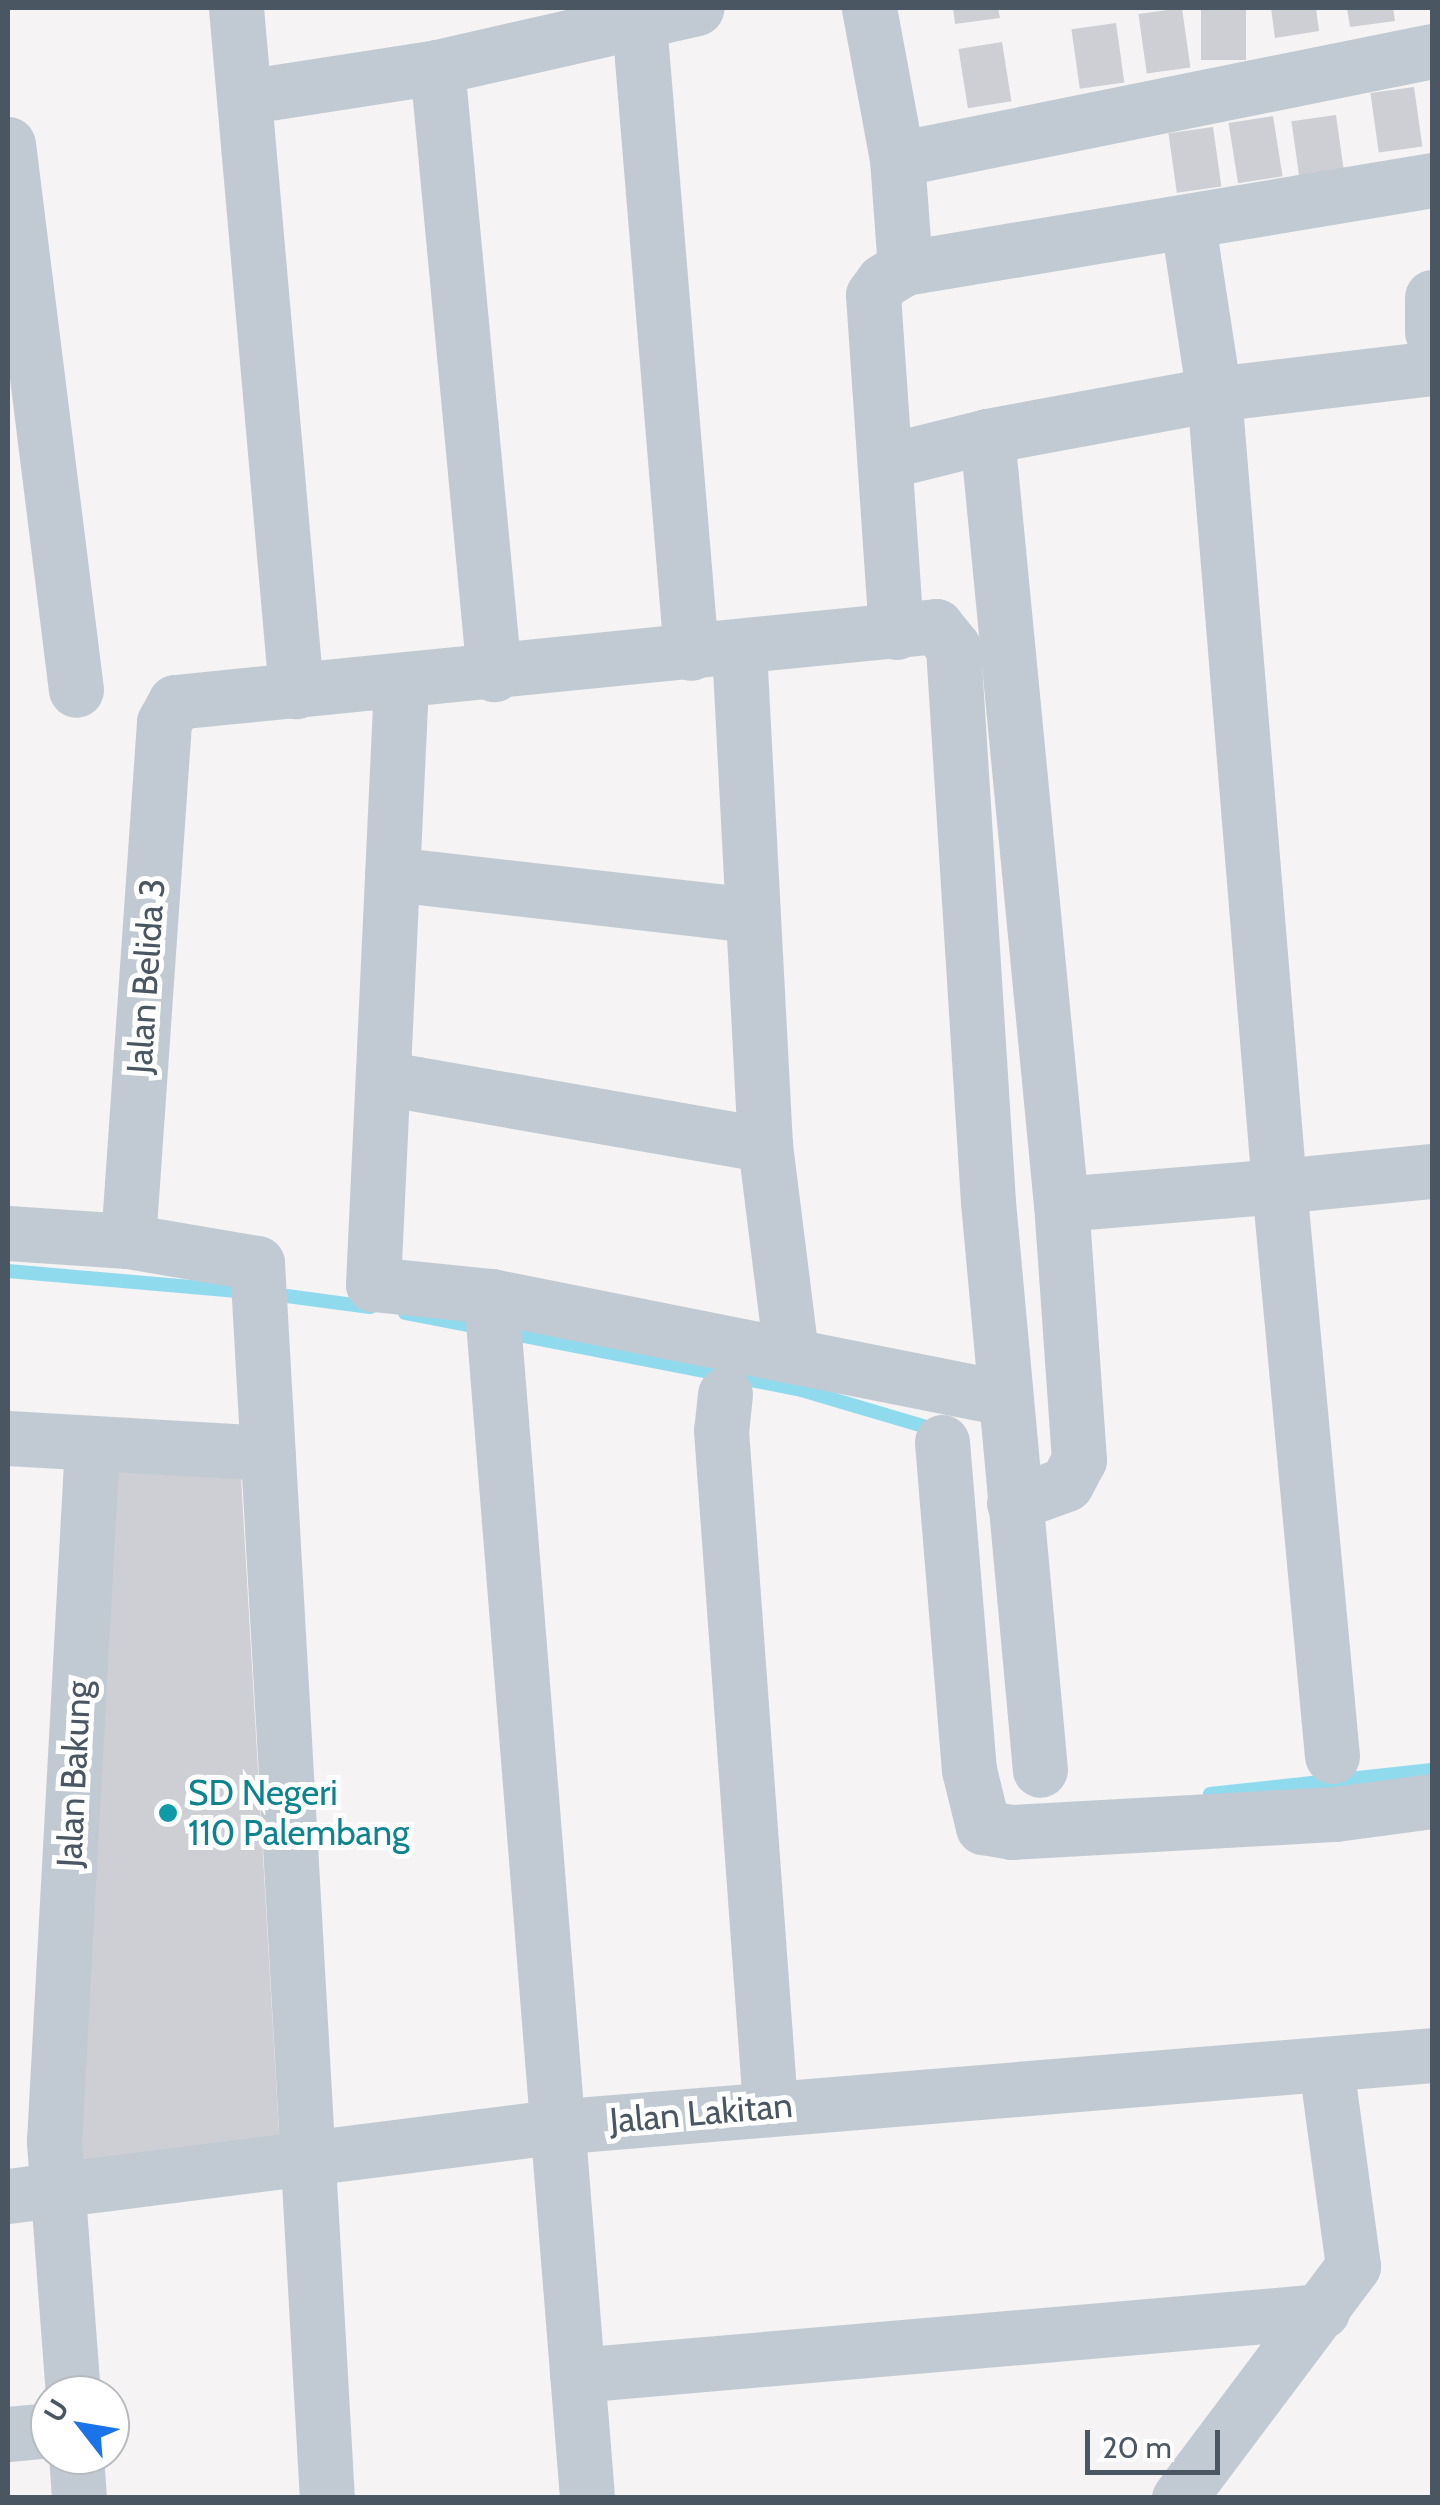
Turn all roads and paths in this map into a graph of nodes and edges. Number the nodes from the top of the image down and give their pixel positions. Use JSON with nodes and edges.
{"nodes":[{"id":1,"x":236,"y":8,"type":"edge"},
{"id":2,"x":696,"y":8,"type":"edge"},
{"id":3,"x":870,"y":8,"type":"edge"},
{"id":4,"x":639,"y":23,"type":"junction"},
{"id":5,"x":1432,"y":51,"type":"edge"},
{"id":6,"x":437,"y":67,"type":"junction"},
{"id":7,"x":244,"y":98,"type":"junction"},
{"id":8,"x":8,"y":144,"type":"edge"},
{"id":9,"x":897,"y":159,"type":"junction"},
{"id":10,"x":1432,"y":180,"type":"edge"},
{"id":11,"x":1188,"y":226,"type":"junction"},
{"id":12,"x":905,"y":268,"type":"junction"},
{"id":13,"x":1432,"y":297,"type":"edge"},
{"id":14,"x":1432,"y":332,"type":"edge"},
{"id":15,"x":1432,"y":368,"type":"edge"},
{"id":16,"x":1214,"y":394,"type":"junction"},
{"id":17,"x":987,"y":436,"type":"junction"},
{"id":18,"x":887,"y":461,"type":"junction"},
{"id":19,"x":896,"y":632,"type":"junction"},
{"id":20,"x":715,"y":651,"type":"junction"},
{"id":21,"x":494,"y":674,"type":"junction"},
{"id":22,"x":401,"y":684,"type":"junction"},
{"id":23,"x":76,"y":690,"type":"dead end"},
{"id":24,"x":296,"y":691,"type":"junction"},
{"id":25,"x":392,"y":874,"type":"junction"},
{"id":26,"x":752,"y":915,"type":"junction"},
{"id":27,"x":383,"y":1078,"type":"junction"},
{"id":28,"x":765,"y":1144,"type":"junction"},
{"id":29,"x":1432,"y":1171,"type":"edge"},
{"id":30,"x":1279,"y":1186,"type":"junction"},
{"id":31,"x":1061,"y":1204,"type":"junction"},
{"id":32,"x":8,"y":1232,"type":"edge"},
{"id":33,"x":128,"y":1241,"type":"junction"},
{"id":34,"x":491,"y":1302,"type":"junction"},
{"id":35,"x":791,"y":1356,"type":"junction"},
{"id":36,"x":725,"y":1394,"type":"dead end"},
{"id":37,"x":1004,"y":1398,"type":"junction"},
{"id":38,"x":8,"y":1438,"type":"edge"},
{"id":39,"x":942,"y":1442,"type":"dead end"},
{"id":40,"x":92,"y":1444,"type":"junction"},
{"id":41,"x":268,"y":1454,"type":"junction"},
{"id":42,"x":1014,"y":1503,"type":"junction"},
{"id":43,"x":1332,"y":1756,"type":"dead end"},
{"id":44,"x":1040,"y":1770,"type":"dead end"},
{"id":45,"x":1432,"y":1802,"type":"edge"},
{"id":46,"x":1432,"y":2056,"type":"edge"},
{"id":47,"x":1326,"y":2067,"type":"junction"},
{"id":48,"x":770,"y":2106,"type":"junction"},
{"id":49,"x":553,"y":2127,"type":"junction"},
{"id":50,"x":312,"y":2156,"type":"junction"},
{"id":51,"x":32,"y":2193,"type":"edge"},
{"id":52,"x":1322,"y":2311,"type":"junction"},
{"id":53,"x":69,"y":2375,"type":"edge"},
{"id":54,"x":577,"y":2375,"type":"junction"},
{"id":55,"x":327,"y":2498,"type":"edge"},
{"id":56,"x":587,"y":2498,"type":"edge"},
{"id":57,"x":1180,"y":2498,"type":"edge"}],
"edges":[{"from":1,"to":7,"type":"street"},
{"from":2,"to":4,"type":"street"},
{"from":3,"to":9,"type":"street"},
{"from":4,"to":6,"type":"street"},
{"from":4,"to":20,"type":"street"},
{"from":5,"to":9,"type":"street"},
{"from":6,"to":7,"type":"street"},
{"from":6,"to":21,"type":"street"},
{"from":7,"to":24,"type":"street"},
{"from":8,"to":23,"type":"street"},
{"from":9,"to":12,"type":"street"},
{"from":10,"to":11,"type":"street"},
{"from":11,"to":12,"type":"street"},
{"from":11,"to":16,"type":"street"},
{"from":12,"to":18,"type":"street"},
{"from":13,"to":14,"type":"street"},
{"from":15,"to":16,"type":"street"},
{"from":16,"to":17,"type":"street"},
{"from":16,"to":30,"type":"street"},
{"from":17,"to":18,"type":"street"},
{"from":17,"to":31,"type":"street"},
{"from":18,"to":19,"type":"street"},
{"from":19,"to":20,"type":"street"},
{"from":19,"to":37,"type":"street"},
{"from":20,"to":21,"type":"street"},
{"from":20,"to":26,"type":"street"},
{"from":21,"to":22,"type":"street"},
{"from":22,"to":24,"type":"street"},
{"from":22,"to":25,"type":"street"},
{"from":24,"to":33,"type":"street","name":"Jalan Belida 3"},
{"from":25,"to":26,"type":"street"},
{"from":25,"to":27,"type":"street"},
{"from":26,"to":28,"type":"street"},
{"from":27,"to":28,"type":"street"},
{"from":27,"to":34,"type":"street"},
{"from":28,"to":35,"type":"street"},
{"from":29,"to":30,"type":"street"},
{"from":30,"to":31,"type":"street"},
{"from":30,"to":43,"type":"street"},
{"from":31,"to":42,"type":"street"},
{"from":32,"to":33,"type":"street"},
{"from":33,"to":41,"type":"street"},
{"from":34,"to":35,"type":"street"},
{"from":34,"to":49,"type":"street"},
{"from":35,"to":37,"type":"street"},
{"from":36,"to":48,"type":"street"},
{"from":37,"to":42,"type":"street"},
{"from":38,"to":40,"type":"street"},
{"from":39,"to":45,"type":"street"},
{"from":40,"to":41,"type":"street"},
{"from":40,"to":51,"type":"street","name":"Jalan Bakung"},
{"from":41,"to":50,"type":"street"},
{"from":42,"to":44,"type":"street"},
{"from":46,"to":47,"type":"street","name":"Jalan Lakitan"},
{"from":47,"to":48,"type":"street","name":"Jalan Lakitan"},
{"from":47,"to":52,"type":"street"},
{"from":48,"to":49,"type":"street","name":"Jalan Lakitan"},
{"from":49,"to":50,"type":"street","name":"Jalan Lakitan"},
{"from":49,"to":54,"type":"street"},
{"from":50,"to":51,"type":"street","name":"Jalan Lakitan"},
{"from":50,"to":55,"type":"street"},
{"from":51,"to":53,"type":"street","name":"Jalan Bakung"},
{"from":52,"to":54,"type":"street"},
{"from":52,"to":57,"type":"street"},
{"from":54,"to":56,"type":"street"}]}
